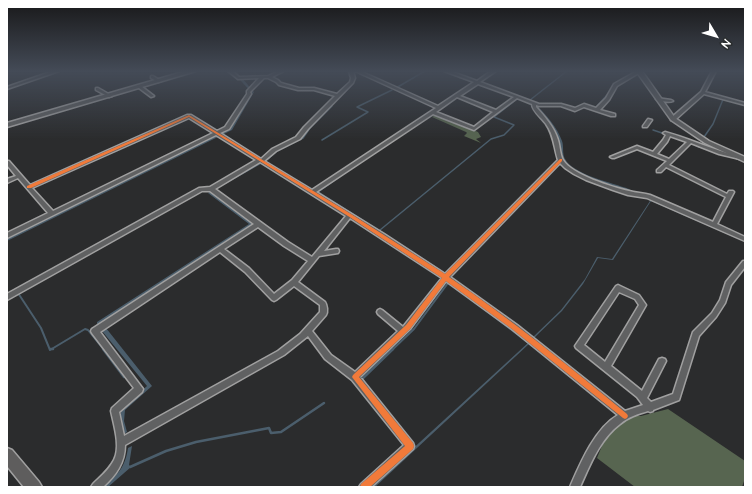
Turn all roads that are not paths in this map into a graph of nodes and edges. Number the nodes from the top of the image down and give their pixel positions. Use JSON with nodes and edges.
{"nodes":[{"id":1,"x":106,"y":94,"type":"edge"},
{"id":2,"x":116,"y":94,"type":"edge"},
{"id":3,"x":149,"y":94,"type":"edge"},
{"id":4,"x":248,"y":94,"type":"edge"},
{"id":5,"x":332,"y":94,"type":"edge"},
{"id":6,"x":408,"y":94,"type":"edge"},
{"id":7,"x":460,"y":94,"type":"edge"},
{"id":8,"x":508,"y":94,"type":"edge"},
{"id":9,"x":610,"y":94,"type":"edge"},
{"id":10,"x":655,"y":94,"type":"edge"},
{"id":11,"x":701,"y":94,"type":"edge"},
{"id":12,"x":710,"y":94,"type":"edge"},
{"id":13,"x":110,"y":96,"type":"junction"},
{"id":14,"x":152,"y":96,"type":"dead end"},
{"id":15,"x":339,"y":96,"type":"joint"},
{"id":16,"x":457,"y":96,"type":"junction"},
{"id":17,"x":516,"y":97,"type":"junction"},
{"id":18,"x":658,"y":99,"type":"junction"},
{"id":19,"x":671,"y":101,"type":"dead end"},
{"id":20,"x":534,"y":104,"type":"junction"},
{"id":21,"x":745,"y":104,"type":"edge"},
{"id":22,"x":439,"y":108,"type":"junction"},
{"id":23,"x":597,"y":110,"type":"junction"},
{"id":24,"x":433,"y":112,"type":"junction"},
{"id":25,"x":496,"y":112,"type":"junction"},
{"id":26,"x":613,"y":115,"type":"dead end"},
{"id":27,"x":674,"y":119,"type":"junction"},
{"id":28,"x":650,"y":120,"type":"dead end"},
{"id":29,"x":7,"y":125,"type":"edge"},
{"id":30,"x":645,"y":126,"type":"dead end"},
{"id":31,"x":218,"y":135,"type":"junction"},
{"id":32,"x":691,"y":141,"type":"junction"},
{"id":33,"x":654,"y":154,"type":"junction"},
{"id":34,"x":612,"y":157,"type":"dead end"},
{"id":35,"x":743,"y":159,"type":"edge"},
{"id":36,"x":261,"y":160,"type":"junction"},
{"id":37,"x":560,"y":160,"type":"junction"},
{"id":38,"x":7,"y":162,"type":"edge"},
{"id":39,"x":668,"y":163,"type":"junction"},
{"id":40,"x":659,"y":171,"type":"dead end"},
{"id":41,"x":20,"y":176,"type":"junction"},
{"id":42,"x":7,"y":181,"type":"edge"},
{"id":43,"x":29,"y":186,"type":"junction"},
{"id":44,"x":211,"y":189,"type":"junction"},
{"id":45,"x":313,"y":192,"type":"junction"},
{"id":46,"x":52,"y":214,"type":"junction"},
{"id":47,"x":349,"y":216,"type":"junction"},
{"id":48,"x":258,"y":224,"type":"junction"},
{"id":49,"x":714,"y":225,"type":"junction"},
{"id":50,"x":7,"y":236,"type":"edge"},
{"id":51,"x":745,"y":239,"type":"edge"},
{"id":52,"x":220,"y":249,"type":"junction"},
{"id":53,"x":336,"y":251,"type":"dead end"},
{"id":54,"x":317,"y":254,"type":"junction"},
{"id":55,"x":312,"y":260,"type":"junction"},
{"id":56,"x":745,"y":264,"type":"edge"},
{"id":57,"x":446,"y":277,"type":"junction"},
{"id":58,"x":294,"y":282,"type":"junction"},
{"id":59,"x":7,"y":297,"type":"edge"},
{"id":60,"x":380,"y":312,"type":"dead end"},
{"id":61,"x":308,"y":330,"type":"junction"},
{"id":62,"x":403,"y":331,"type":"junction"},
{"id":63,"x":662,"y":361,"type":"dead end"},
{"id":64,"x":606,"y":367,"type":"junction"},
{"id":65,"x":354,"y":377,"type":"junction"},
{"id":66,"x":644,"y":398,"type":"junction"},
{"id":67,"x":650,"y":408,"type":"junction"},
{"id":68,"x":625,"y":416,"type":"junction"},
{"id":69,"x":120,"y":443,"type":"junction"},
{"id":70,"x":7,"y":455,"type":"edge"},
{"id":71,"x":34,"y":487,"type":"edge"},
{"id":72,"x":96,"y":487,"type":"edge"},
{"id":73,"x":364,"y":487,"type":"edge"},
{"id":74,"x":575,"y":487,"type":"edge"}],
"edges":[{"from":1,"to":13,"type":"street"},
{"from":2,"to":13,"type":"main road"},
{"from":3,"to":14,"type":"street"},
{"from":4,"to":31,"type":"street"},
{"from":5,"to":15,"type":"street"},
{"from":6,"to":22,"type":"street"},
{"from":7,"to":16,"type":"street"},
{"from":8,"to":17,"type":"street"},
{"from":9,"to":23,"type":"street"},
{"from":10,"to":18,"type":"main road"},
{"from":11,"to":27,"type":"street"},
{"from":12,"to":21,"type":"street"},
{"from":13,"to":29,"type":"main road"},
{"from":15,"to":36,"type":"street"},
{"from":16,"to":22,"type":"street"},
{"from":16,"to":25,"type":"street"},
{"from":17,"to":20,"type":"street"},
{"from":17,"to":25,"type":"street"},
{"from":18,"to":19,"type":"street"},
{"from":18,"to":27,"type":"main road"},
{"from":20,"to":23,"type":"street"},
{"from":20,"to":37,"type":"street"},
{"from":22,"to":24,"type":"street"},
{"from":23,"to":26,"type":"street"},
{"from":24,"to":25,"type":"street"},
{"from":24,"to":45,"type":"street"},
{"from":27,"to":35,"type":"main road"},
{"from":28,"to":30,"type":"street"},
{"from":31,"to":36,"type":"street"},
{"from":31,"to":43,"type":"street"},
{"from":31,"to":46,"type":"street"},
{"from":32,"to":33,"type":"street"},
{"from":32,"to":35,"type":"street"},
{"from":32,"to":39,"type":"street"},
{"from":33,"to":34,"type":"street"},
{"from":33,"to":39,"type":"street"},
{"from":36,"to":44,"type":"street"},
{"from":36,"to":45,"type":"street"},
{"from":37,"to":49,"type":"street"},
{"from":37,"to":57,"type":"street"},
{"from":38,"to":41,"type":"street"},
{"from":39,"to":40,"type":"street"},
{"from":39,"to":49,"type":"street"},
{"from":41,"to":42,"type":"street"},
{"from":41,"to":43,"type":"street"},
{"from":43,"to":46,"type":"street"},
{"from":44,"to":48,"type":"street"},
{"from":44,"to":59,"type":"street"},
{"from":45,"to":47,"type":"street"},
{"from":46,"to":50,"type":"street"},
{"from":47,"to":54,"type":"street"},
{"from":47,"to":57,"type":"street"},
{"from":48,"to":52,"type":"street"},
{"from":48,"to":55,"type":"street"},
{"from":49,"to":51,"type":"street"},
{"from":52,"to":58,"type":"street"},
{"from":52,"to":69,"type":"street"},
{"from":53,"to":54,"type":"street"},
{"from":54,"to":55,"type":"street"},
{"from":55,"to":58,"type":"street"},
{"from":56,"to":67,"type":"street"},
{"from":57,"to":62,"type":"street"},
{"from":57,"to":68,"type":"street"},
{"from":58,"to":61,"type":"street"},
{"from":60,"to":62,"type":"street"},
{"from":61,"to":65,"type":"street"},
{"from":61,"to":69,"type":"street"},
{"from":62,"to":65,"type":"street"},
{"from":63,"to":66,"type":"street"},
{"from":64,"to":64,"type":"street"},
{"from":64,"to":66,"type":"street"},
{"from":65,"to":73,"type":"street"},
{"from":66,"to":67,"type":"street"},
{"from":67,"to":68,"type":"street"},
{"from":68,"to":74,"type":"street"},
{"from":69,"to":72,"type":"street"},
{"from":70,"to":71,"type":"main road"}]}
